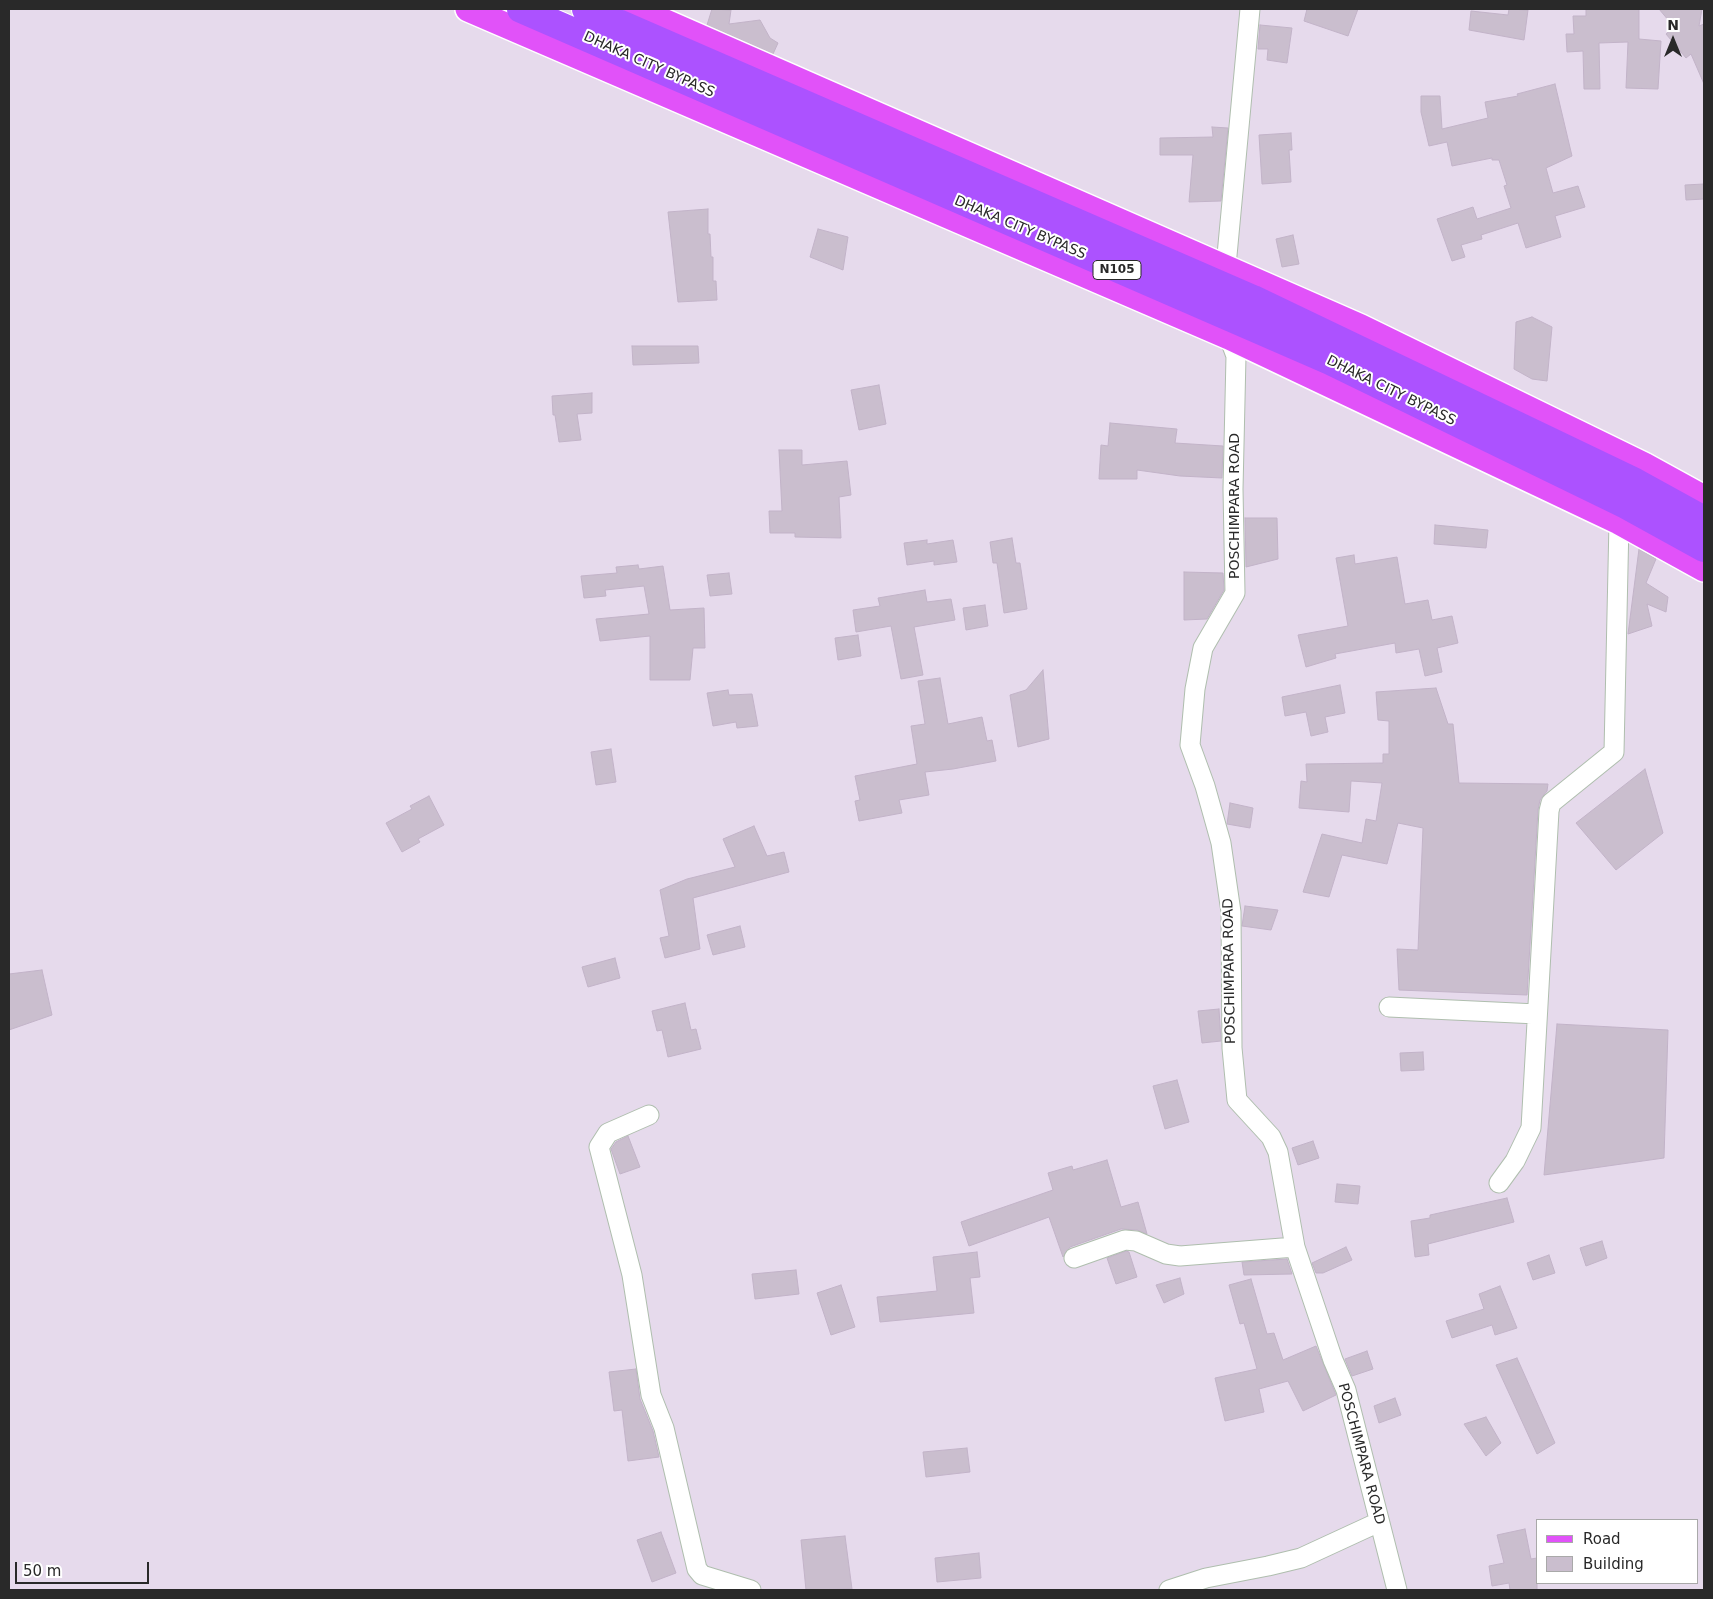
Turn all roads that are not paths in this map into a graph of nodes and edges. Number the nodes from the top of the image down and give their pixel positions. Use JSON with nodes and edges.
{"nodes":[{"id":1,"x":468,"y":9,"type":"edge"},
{"id":2,"x":520,"y":9,"type":"edge"},
{"id":3,"x":586,"y":9,"type":"edge"},
{"id":4,"x":636,"y":9,"type":"edge"},
{"id":5,"x":1250,"y":9,"type":"edge"},
{"id":6,"x":1226,"y":266,"type":"junction"},
{"id":7,"x":1229,"y":337,"type":"junction"},
{"id":8,"x":1704,"y":498,"type":"edge"},
{"id":9,"x":1704,"y":520,"type":"edge"},
{"id":10,"x":1619,"y":522,"type":"junction"},
{"id":11,"x":1704,"y":548,"type":"edge"},
{"id":12,"x":1704,"y":569,"type":"edge"},
{"id":13,"x":1389,"y":1007,"type":"dead end"},
{"id":14,"x":1537,"y":1014,"type":"junction"},
{"id":15,"x":649,"y":1115,"type":"dead end"},
{"id":16,"x":1499,"y":1183,"type":"dead end"},
{"id":17,"x":1295,"y":1247,"type":"junction"},
{"id":18,"x":1074,"y":1258,"type":"dead end"},
{"id":19,"x":1379,"y":1522,"type":"junction"},
{"id":20,"x":751,"y":1590,"type":"edge"},
{"id":21,"x":1169,"y":1590,"type":"edge"},
{"id":22,"x":1397,"y":1590,"type":"edge"}],
"edges":[{"from":1,"to":7,"type":"main road"},
{"from":2,"to":11,"type":"highway","name":"DHAKA CITY BYPASS","number":"N105"},
{"from":3,"to":9,"type":"highway","name":"DHAKA CITY BYPASS","number":"N105"},
{"from":4,"to":6,"type":"main road"},
{"from":5,"to":6,"type":"street"},
{"from":6,"to":8,"type":"main road"},
{"from":7,"to":10,"type":"main road"},
{"from":7,"to":17,"type":"street","name":"POSCHIMPARA ROAD"},
{"from":10,"to":12,"type":"main road"},
{"from":10,"to":14,"type":"street"},
{"from":13,"to":14,"type":"street"},
{"from":14,"to":16,"type":"street"},
{"from":15,"to":20,"type":"street"},
{"from":17,"to":18,"type":"street"},
{"from":17,"to":19,"type":"street","name":"POSCHIMPARA ROAD"},
{"from":19,"to":21,"type":"street"},
{"from":19,"to":22,"type":"street","name":"POSCHIMPARA ROAD"}]}
